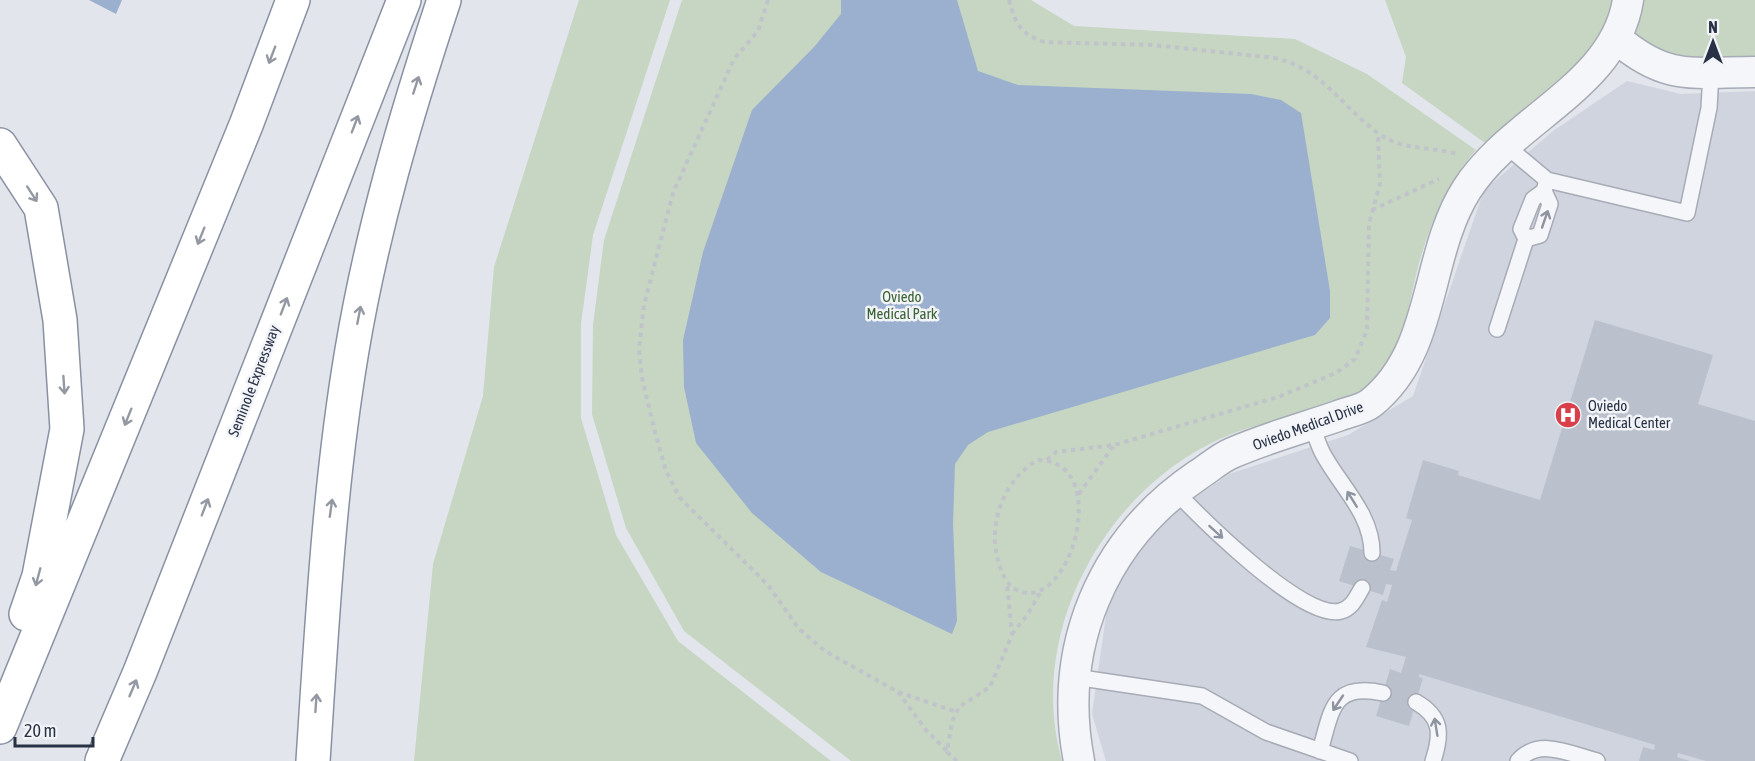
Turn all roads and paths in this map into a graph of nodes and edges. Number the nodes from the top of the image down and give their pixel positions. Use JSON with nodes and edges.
{"nodes":[{"id":1,"x":293,"y":0,"type":"edge"},
{"id":2,"x":404,"y":0,"type":"edge"},
{"id":3,"x":444,"y":0,"type":"edge"},
{"id":4,"x":768,"y":0,"type":"edge"},
{"id":5,"x":1009,"y":0,"type":"edge"},
{"id":6,"x":1628,"y":0,"type":"edge"},
{"id":7,"x":1616,"y":38,"type":"junction"},
{"id":8,"x":1755,"y":72,"type":"edge"},
{"id":9,"x":1711,"y":73,"type":"junction"},
{"id":10,"x":1378,"y":134,"type":"junction"},
{"id":11,"x":1504,"y":144,"type":"junction"},
{"id":12,"x":0,"y":145,"type":"edge"},
{"id":13,"x":1457,"y":154,"type":"dead end"},
{"id":14,"x":1545,"y":185,"type":"junction"},
{"id":15,"x":1497,"y":329,"type":"dead end"},
{"id":16,"x":1312,"y":425,"type":"junction"},
{"id":17,"x":1114,"y":445,"type":"junction"},
{"id":18,"x":1047,"y":460,"type":"junction"},
{"id":19,"x":1175,"y":491,"type":"junction"},
{"id":20,"x":1079,"y":494,"type":"junction"},
{"id":21,"x":1372,"y":553,"type":"dead end"},
{"id":22,"x":1007,"y":582,"type":"junction"},
{"id":23,"x":1362,"y":588,"type":"dead end"},
{"id":24,"x":1042,"y":589,"type":"junction"},
{"id":25,"x":1012,"y":635,"type":"junction"},
{"id":26,"x":1075,"y":676,"type":"junction"},
{"id":27,"x":0,"y":689,"type":"edge"},
{"id":28,"x":898,"y":692,"type":"junction"},
{"id":29,"x":1383,"y":693,"type":"dead end"},
{"id":30,"x":1416,"y":702,"type":"dead end"},
{"id":31,"x":957,"y":712,"type":"junction"},
{"id":32,"x":0,"y":727,"type":"edge"},
{"id":33,"x":1320,"y":751,"type":"junction"},
{"id":34,"x":947,"y":752,"type":"junction"},
{"id":35,"x":102,"y":761,"type":"edge"},
{"id":36,"x":313,"y":761,"type":"edge"},
{"id":37,"x":957,"y":761,"type":"edge"},
{"id":38,"x":1079,"y":761,"type":"edge"},
{"id":39,"x":1350,"y":761,"type":"edge"},
{"id":40,"x":1433,"y":761,"type":"edge"},
{"id":41,"x":1518,"y":761,"type":"edge"},
{"id":42,"x":1597,"y":761,"type":"edge"}],
"edges":[{"from":1,"to":32,"type":"highway","one_way":true},
{"from":35,"to":2,"type":"highway","name":"Seminole Expressway","one_way":true},
{"from":36,"to":3,"type":"highway","one_way":true},
{"from":4,"to":28,"type":"path"},
{"from":5,"to":10,"type":"path"},
{"from":6,"to":7,"type":"street","name":"Oviedo Medical Drive"},
{"from":7,"to":9,"type":"street"},
{"from":7,"to":11,"type":"street","name":"Oviedo Medical Drive"},
{"from":8,"to":9,"type":"street"},
{"from":9,"to":14,"type":"lane"},
{"from":10,"to":13,"type":"path"},
{"from":10,"to":17,"type":"path"},
{"from":11,"to":14,"type":"lane"},
{"from":11,"to":16,"type":"street","name":"Oviedo Medical Drive"},
{"from":12,"to":27,"type":"highway","one_way":true},
{"from":14,"to":15,"type":"lane"},
{"from":16,"to":19,"type":"street","name":"Oviedo Medical Drive"},
{"from":21,"to":16,"type":"lane","one_way":true},
{"from":17,"to":18,"type":"path"},
{"from":17,"to":20,"type":"path"},
{"from":18,"to":20,"type":"path"},
{"from":18,"to":22,"type":"path"},
{"from":19,"to":23,"type":"lane","one_way":true},
{"from":19,"to":26,"type":"street","name":"Oviedo Medical Drive"},
{"from":20,"to":24,"type":"path"},
{"from":22,"to":24,"type":"path"},
{"from":22,"to":25,"type":"path"},
{"from":24,"to":25,"type":"path"},
{"from":25,"to":31,"type":"path"},
{"from":26,"to":33,"type":"lane"},
{"from":26,"to":38,"type":"street","name":"Oviedo Medical Drive"},
{"from":28,"to":31,"type":"path"},
{"from":28,"to":34,"type":"path"},
{"from":29,"to":33,"type":"lane","one_way":true},
{"from":40,"to":30,"type":"lane","one_way":true},
{"from":31,"to":34,"type":"path"},
{"from":33,"to":39,"type":"lane"},
{"from":34,"to":37,"type":"path"},
{"from":41,"to":42,"type":"lane"}]}
